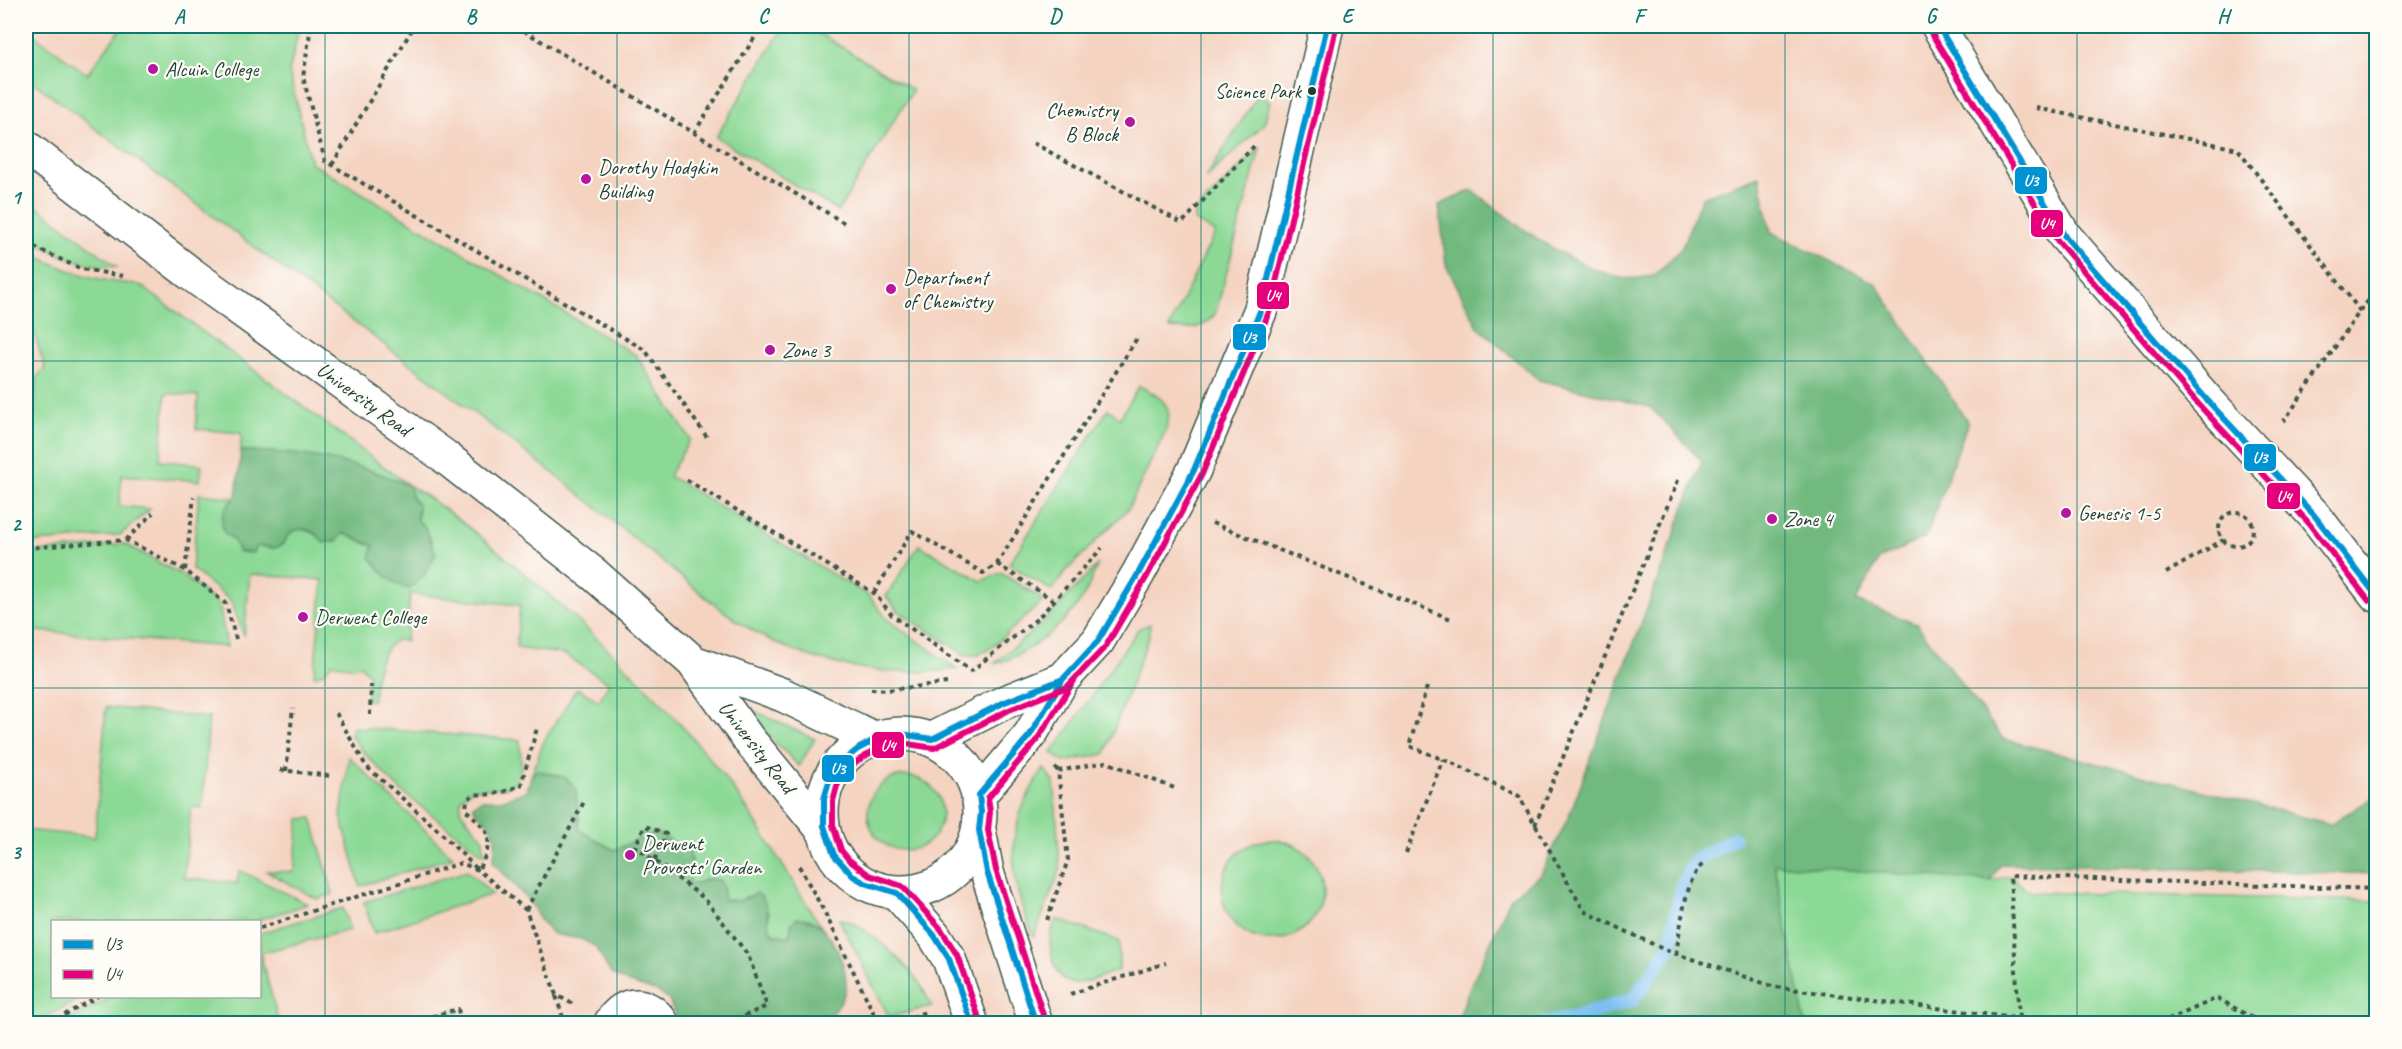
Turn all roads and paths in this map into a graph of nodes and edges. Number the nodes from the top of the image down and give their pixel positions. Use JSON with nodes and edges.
{"nodes":[{"id":1,"x":311,"y":26,"type":"edge"},
{"id":2,"x":414,"y":26,"type":"edge"},
{"id":3,"x":516,"y":26,"type":"edge"},
{"id":4,"x":762,"y":26,"type":"edge"},
{"id":5,"x":1327,"y":26,"type":"edge"},
{"id":6,"x":1938,"y":26,"type":"edge"},
{"id":7,"x":1979,"y":96,"type":"junction"},
{"id":8,"x":693,"y":133,"type":"junction"},
{"id":9,"x":1033,"y":143,"type":"dead end"},
{"id":10,"x":1256,"y":144,"type":"dead end"},
{"id":11,"x":26,"y":147,"type":"edge"},
{"id":12,"x":332,"y":165,"type":"junction"},
{"id":13,"x":846,"y":224,"type":"dead end"},
{"id":14,"x":26,"y":243,"type":"edge"},
{"id":15,"x":191,"y":274,"type":"junction"},
{"id":16,"x":2376,"y":291,"type":"edge"},
{"id":17,"x":2360,"y":312,"type":"junction"},
{"id":18,"x":1137,"y":338,"type":"dead end"},
{"id":19,"x":26,"y":361,"type":"edge"},
{"id":20,"x":26,"y":432,"type":"edge"},
{"id":21,"x":709,"y":440,"type":"dead end"},
{"id":22,"x":2260,"y":456,"type":"junction"},
{"id":23,"x":1679,"y":478,"type":"dead end"},
{"id":24,"x":687,"y":480,"type":"dead end"},
{"id":25,"x":194,"y":497,"type":"dead end"},
{"id":26,"x":1174,"y":508,"type":"junction"},
{"id":27,"x":153,"y":513,"type":"dead end"},
{"id":28,"x":126,"y":540,"type":"junction"},
{"id":29,"x":2223,"y":540,"type":"junction"},
{"id":30,"x":1109,"y":541,"type":"dead end"},
{"id":31,"x":26,"y":548,"type":"edge"},
{"id":32,"x":997,"y":564,"type":"junction"},
{"id":33,"x":184,"y":570,"type":"junction"},
{"id":34,"x":2166,"y":573,"type":"dead end"},
{"id":35,"x":874,"y":593,"type":"junction"},
{"id":36,"x":2376,"y":595,"type":"edge"},
{"id":37,"x":1053,"y":600,"type":"junction"},
{"id":38,"x":1451,"y":618,"type":"dead end"},
{"id":39,"x":236,"y":639,"type":"dead end"},
{"id":40,"x":693,"y":662,"type":"junction"},
{"id":41,"x":971,"y":671,"type":"junction"},
{"id":42,"x":963,"y":675,"type":"dead end"},
{"id":43,"x":954,"y":679,"type":"dead end"},
{"id":44,"x":1063,"y":679,"type":"junction"},
{"id":45,"x":371,"y":685,"type":"dead end"},
{"id":46,"x":1427,"y":687,"type":"dead end"},
{"id":47,"x":867,"y":689,"type":"dead end"},
{"id":48,"x":1005,"y":702,"type":"junction"},
{"id":49,"x":293,"y":708,"type":"dead end"},
{"id":50,"x":336,"y":713,"type":"dead end"},
{"id":51,"x":370,"y":714,"type":"dead end"},
{"id":52,"x":537,"y":728,"type":"dead end"},
{"id":53,"x":1030,"y":735,"type":"junction"},
{"id":54,"x":873,"y":738,"type":"junction"},
{"id":55,"x":932,"y":740,"type":"junction"},
{"id":56,"x":1443,"y":759,"type":"junction"},
{"id":57,"x":280,"y":770,"type":"dead end"},
{"id":58,"x":286,"y":771,"type":"junction"},
{"id":59,"x":1058,"y":771,"type":"junction"},
{"id":60,"x":331,"y":776,"type":"dead end"},
{"id":61,"x":1178,"y":789,"type":"dead end"},
{"id":62,"x":979,"y":795,"type":"junction"},
{"id":63,"x":585,"y":800,"type":"dead end"},
{"id":64,"x":1534,"y":826,"type":"junction"},
{"id":65,"x":823,"y":830,"type":"junction"},
{"id":66,"x":979,"y":830,"type":"junction"},
{"id":67,"x":1406,"y":853,"type":"dead end"},
{"id":68,"x":655,"y":860,"type":"junction"},
{"id":69,"x":1705,"y":863,"type":"dead end"},
{"id":70,"x":801,"y":868,"type":"dead end"},
{"id":71,"x":478,"y":870,"type":"junction"},
{"id":72,"x":2376,"y":889,"type":"edge"},
{"id":73,"x":897,"y":892,"type":"junction"},
{"id":74,"x":526,"y":910,"type":"junction"},
{"id":75,"x":1047,"y":921,"type":"dead end"},
{"id":76,"x":261,"y":928,"type":"edge"},
{"id":77,"x":1674,"y":953,"type":"junction"},
{"id":78,"x":1166,"y":963,"type":"dead end"},
{"id":79,"x":556,"y":995,"type":"junction"},
{"id":80,"x":1066,"y":995,"type":"dead end"},
{"id":81,"x":94,"y":998,"type":"edge"},
{"id":82,"x":2019,"y":1018,"type":"junction"},
{"id":83,"x":49,"y":1023,"type":"edge"},
{"id":84,"x":406,"y":1023,"type":"edge"},
{"id":85,"x":461,"y":1023,"type":"edge"},
{"id":86,"x":566,"y":1023,"type":"edge"},
{"id":87,"x":610,"y":1023,"type":"edge"},
{"id":88,"x":663,"y":1023,"type":"edge"},
{"id":89,"x":718,"y":1023,"type":"edge"},
{"id":90,"x":879,"y":1023,"type":"edge"},
{"id":91,"x":972,"y":1023,"type":"edge"},
{"id":92,"x":1036,"y":1023,"type":"edge"},
{"id":93,"x":2011,"y":1023,"type":"edge"},
{"id":94,"x":2061,"y":1023,"type":"edge"},
{"id":95,"x":2160,"y":1023,"type":"edge"},
{"id":96,"x":2263,"y":1023,"type":"edge"}],
"edges":[{"from":1,"to":12,"type":"path"},
{"from":2,"to":12,"type":"path"},
{"from":3,"to":8,"type":"path"},
{"from":4,"to":8,"type":"path"},
{"from":5,"to":26,"type":"street"},
{"from":6,"to":7,"type":"street"},
{"from":7,"to":17,"type":"path"},
{"from":7,"to":22,"type":"street"},
{"from":8,"to":13,"type":"path"},
{"from":9,"to":10,"type":"path"},
{"from":11,"to":15,"type":"street","name":"University Road"},
{"from":12,"to":21,"type":"path"},
{"from":14,"to":15,"type":"path"},
{"from":15,"to":40,"type":"street","name":"University Road"},
{"from":16,"to":17,"type":"path"},
{"from":17,"to":22,"type":"path"},
{"from":18,"to":32,"type":"path"},
{"from":19,"to":20,"type":"path"},
{"from":22,"to":36,"type":"street"},
{"from":23,"to":64,"type":"path"},
{"from":24,"to":35,"type":"path"},
{"from":25,"to":33,"type":"path"},
{"from":26,"to":38,"type":"path"},
{"from":26,"to":44,"type":"street"},
{"from":27,"to":28,"type":"path"},
{"from":28,"to":31,"type":"path"},
{"from":28,"to":33,"type":"path"},
{"from":29,"to":29,"type":"path"},
{"from":29,"to":34,"type":"path"},
{"from":30,"to":37,"type":"path"},
{"from":32,"to":35,"type":"path"},
{"from":32,"to":37,"type":"path"},
{"from":33,"to":39,"type":"path"},
{"from":35,"to":41,"type":"path"},
{"from":37,"to":41,"type":"path"},
{"from":40,"to":54,"type":"street","name":"University Road"},
{"from":40,"to":65,"type":"street","name":"University Road"},
{"from":41,"to":42,"type":"path"},
{"from":41,"to":48,"type":"path"},
{"from":43,"to":47,"type":"path"},
{"from":44,"to":48,"type":"street"},
{"from":44,"to":53,"type":"street"},
{"from":45,"to":51,"type":"path"},
{"from":46,"to":56,"type":"path"},
{"from":48,"to":55,"type":"street"},
{"from":49,"to":58,"type":"path"},
{"from":50,"to":71,"type":"path"},
{"from":52,"to":71,"type":"path"},
{"from":53,"to":59,"type":"path"},
{"from":53,"to":62,"type":"street"},
{"from":54,"to":55,"type":"street"},
{"from":54,"to":65,"type":"street"},
{"from":55,"to":62,"type":"street"},
{"from":56,"to":64,"type":"path"},
{"from":56,"to":67,"type":"path"},
{"from":57,"to":58,"type":"path"},
{"from":58,"to":60,"type":"path"},
{"from":59,"to":61,"type":"path"},
{"from":59,"to":75,"type":"path"},
{"from":62,"to":66,"type":"street"},
{"from":63,"to":74,"type":"path"},
{"from":64,"to":77,"type":"path"},
{"from":65,"to":73,"type":"street"},
{"from":66,"to":73,"type":"street"},
{"from":66,"to":92,"type":"street"},
{"from":68,"to":68,"type":"path"},
{"from":68,"to":89,"type":"path"},
{"from":69,"to":77,"type":"path"},
{"from":70,"to":90,"type":"path"},
{"from":71,"to":74,"type":"path"},
{"from":71,"to":76,"type":"path"},
{"from":72,"to":82,"type":"path"},
{"from":73,"to":91,"type":"street"},
{"from":74,"to":79,"type":"path"},
{"from":77,"to":82,"type":"path"},
{"from":78,"to":80,"type":"path"},
{"from":79,"to":86,"type":"path"},
{"from":79,"to":87,"type":"path"},
{"from":81,"to":83,"type":"path"},
{"from":82,"to":93,"type":"path"},
{"from":82,"to":94,"type":"path"},
{"from":84,"to":85,"type":"path"},
{"from":87,"to":88,"type":"street"},
{"from":95,"to":96,"type":"path"}]}
